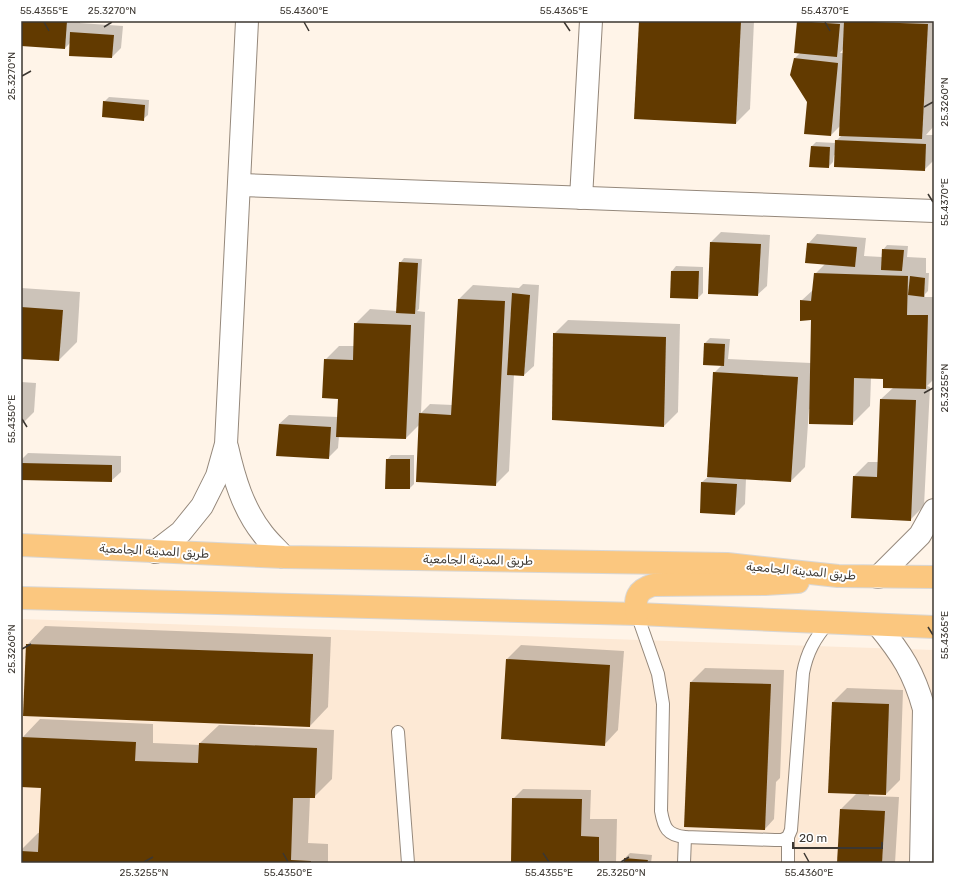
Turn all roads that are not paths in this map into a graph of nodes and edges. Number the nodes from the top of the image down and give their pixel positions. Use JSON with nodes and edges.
{"nodes":[{"id":1,"x":247,"y":21,"type":"edge"},
{"id":2,"x":591,"y":21,"type":"edge"},
{"id":3,"x":240,"y":185,"type":"junction"},
{"id":4,"x":582,"y":198,"type":"junction"},
{"id":5,"x":934,"y":211,"type":"edge"},
{"id":6,"x":226,"y":444,"type":"junction"},
{"id":7,"x":934,"y":510,"type":"edge"},
{"id":8,"x":21,"y":545,"type":"edge"},
{"id":9,"x":155,"y":552,"type":"junction"},
{"id":10,"x":284,"y":557,"type":"junction"},
{"id":11,"x":838,"y":576,"type":"junction"},
{"id":12,"x":878,"y":577,"type":"junction"},
{"id":13,"x":934,"y":577,"type":"edge"},
{"id":14,"x":21,"y":598,"type":"edge"},
{"id":15,"x":637,"y":614,"type":"junction"},
{"id":16,"x":828,"y":623,"type":"junction"},
{"id":17,"x":878,"y":625,"type":"junction"},
{"id":18,"x":934,"y":627,"type":"edge"},
{"id":19,"x":934,"y":690,"type":"edge"},
{"id":20,"x":924,"y":709,"type":"junction"},
{"id":21,"x":398,"y":732,"type":"dead end"},
{"id":22,"x":685,"y":837,"type":"junction"},
{"id":23,"x":788,"y":837,"type":"junction"},
{"id":24,"x":408,"y":863,"type":"edge"},
{"id":25,"x":684,"y":863,"type":"edge"},
{"id":26,"x":788,"y":863,"type":"edge"},
{"id":27,"x":921,"y":863,"type":"edge"}],
"edges":[{"from":1,"to":3,"type":"street"},
{"from":2,"to":4,"type":"street"},
{"from":3,"to":4,"type":"street"},
{"from":3,"to":6,"type":"street"},
{"from":4,"to":5,"type":"street"},
{"from":6,"to":9,"type":"street"},
{"from":6,"to":10,"type":"street"},
{"from":7,"to":12,"type":"street"},
{"from":8,"to":9,"type":"main road","name":"طريق المدينة الجامعية"},
{"from":9,"to":10,"type":"main road","name":"طريق المدينة الجامعية"},
{"from":10,"to":11,"type":"main road","name":"طريق المدينة الجامعية"},
{"from":11,"to":12,"type":"main road","name":"طريق المدينة الجامعية"},
{"from":11,"to":15,"type":"main road"},
{"from":12,"to":13,"type":"main road","name":"طريق المدينة الجامعية"},
{"from":14,"to":15,"type":"main road"},
{"from":15,"to":16,"type":"main road"},
{"from":15,"to":22,"type":"lane"},
{"from":16,"to":17,"type":"main road"},
{"from":16,"to":23,"type":"lane"},
{"from":17,"to":18,"type":"main road"},
{"from":17,"to":20,"type":"street"},
{"from":19,"to":20,"type":"street"},
{"from":20,"to":27,"type":"street"},
{"from":21,"to":24,"type":"lane"},
{"from":22,"to":23,"type":"lane"},
{"from":22,"to":25,"type":"lane"},
{"from":23,"to":26,"type":"lane"}]}
